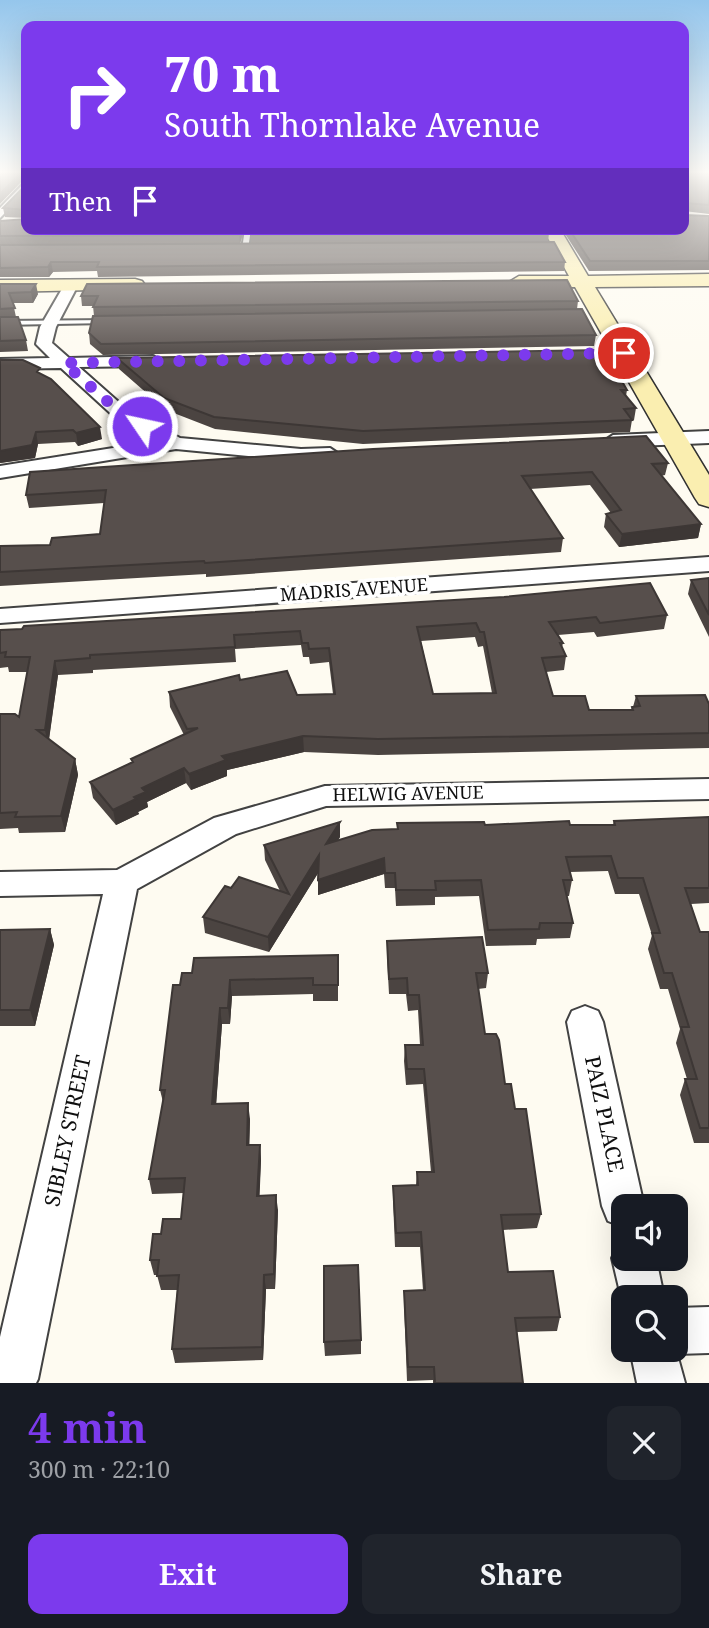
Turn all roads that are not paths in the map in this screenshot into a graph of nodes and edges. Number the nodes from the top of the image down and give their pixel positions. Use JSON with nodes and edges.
{"nodes":[{"id":1,"x":247,"y":238,"type":"edge"},
{"id":2,"x":553,"y":241,"type":"edge"},
{"id":3,"x":259,"y":248,"type":"edge"},
{"id":4,"x":231,"y":249,"type":"edge"},
{"id":5,"x":245,"y":249,"type":"junction"},
{"id":6,"x":709,"y":280,"type":"edge"},
{"id":7,"x":581,"y":281,"type":"junction"},
{"id":8,"x":496,"y":282,"type":"edge"},
{"id":9,"x":71,"y":285,"type":"junction"},
{"id":10,"x":153,"y":285,"type":"edge"},
{"id":11,"x":0,"y":286,"type":"edge"},
{"id":12,"x":116,"y":321,"type":"edge"},
{"id":13,"x":0,"y":323,"type":"edge"},
{"id":14,"x":51,"y":323,"type":"junction"},
{"id":15,"x":175,"y":361,"type":"edge"},
{"id":16,"x":64,"y":363,"type":"junction"},
{"id":17,"x":0,"y":364,"type":"edge"},
{"id":18,"x":709,"y":437,"type":"edge"},
{"id":19,"x":673,"y":438,"type":"junction"},
{"id":20,"x":597,"y":442,"type":"edge"},
{"id":21,"x":176,"y":443,"type":"junction"},
{"id":22,"x":356,"y":453,"type":"edge"},
{"id":23,"x":0,"y":472,"type":"edge"},
{"id":24,"x":709,"y":498,"type":"edge"},
{"id":25,"x":709,"y":564,"type":"edge"},
{"id":26,"x":0,"y":616,"type":"edge"},
{"id":27,"x":709,"y":789,"type":"edge"},
{"id":28,"x":122,"y":882,"type":"junction"},
{"id":29,"x":0,"y":884,"type":"edge"},
{"id":30,"x":585,"y":1022,"type":"dead end"},
{"id":31,"x":621,"y":1194,"type":"edge"},
{"id":32,"x":709,"y":1330,"type":"edge"},
{"id":33,"x":688,"y":1331,"type":"edge"},
{"id":34,"x":656,"y":1362,"type":"edge"},
{"id":35,"x":7,"y":1379,"type":"edge"},
{"id":36,"x":661,"y":1383,"type":"edge"}],
"edges":[{"from":1,"to":5,"type":"lane"},
{"from":2,"to":7,"type":"street"},
{"from":3,"to":5,"type":"lane"},
{"from":4,"to":5,"type":"lane"},
{"from":6,"to":7,"type":"street"},
{"from":7,"to":8,"type":"street"},
{"from":7,"to":19,"type":"street"},
{"from":9,"to":10,"type":"street"},
{"from":9,"to":11,"type":"street"},
{"from":9,"to":14,"type":"street"},
{"from":12,"to":14,"type":"lane"},
{"from":13,"to":14,"type":"lane"},
{"from":14,"to":16,"type":"street"},
{"from":15,"to":16,"type":"street"},
{"from":16,"to":17,"type":"street"},
{"from":16,"to":21,"type":"street"},
{"from":18,"to":19,"type":"street"},
{"from":19,"to":20,"type":"street"},
{"from":19,"to":24,"type":"street"},
{"from":21,"to":22,"type":"street"},
{"from":21,"to":23,"type":"street"},
{"from":25,"to":26,"type":"street","name":"MADRIS AVENUE"},
{"from":27,"to":28,"type":"street","name":"HELWIG AVENUE"},
{"from":28,"to":29,"type":"street","name":"HELWIG AVENUE"},
{"from":28,"to":35,"type":"street","name":"SIBLEY STREET"},
{"from":30,"to":31,"type":"street","name":"PAIZ PLACE"},
{"from":32,"to":33,"type":"street"},
{"from":34,"to":36,"type":"street"}]}
